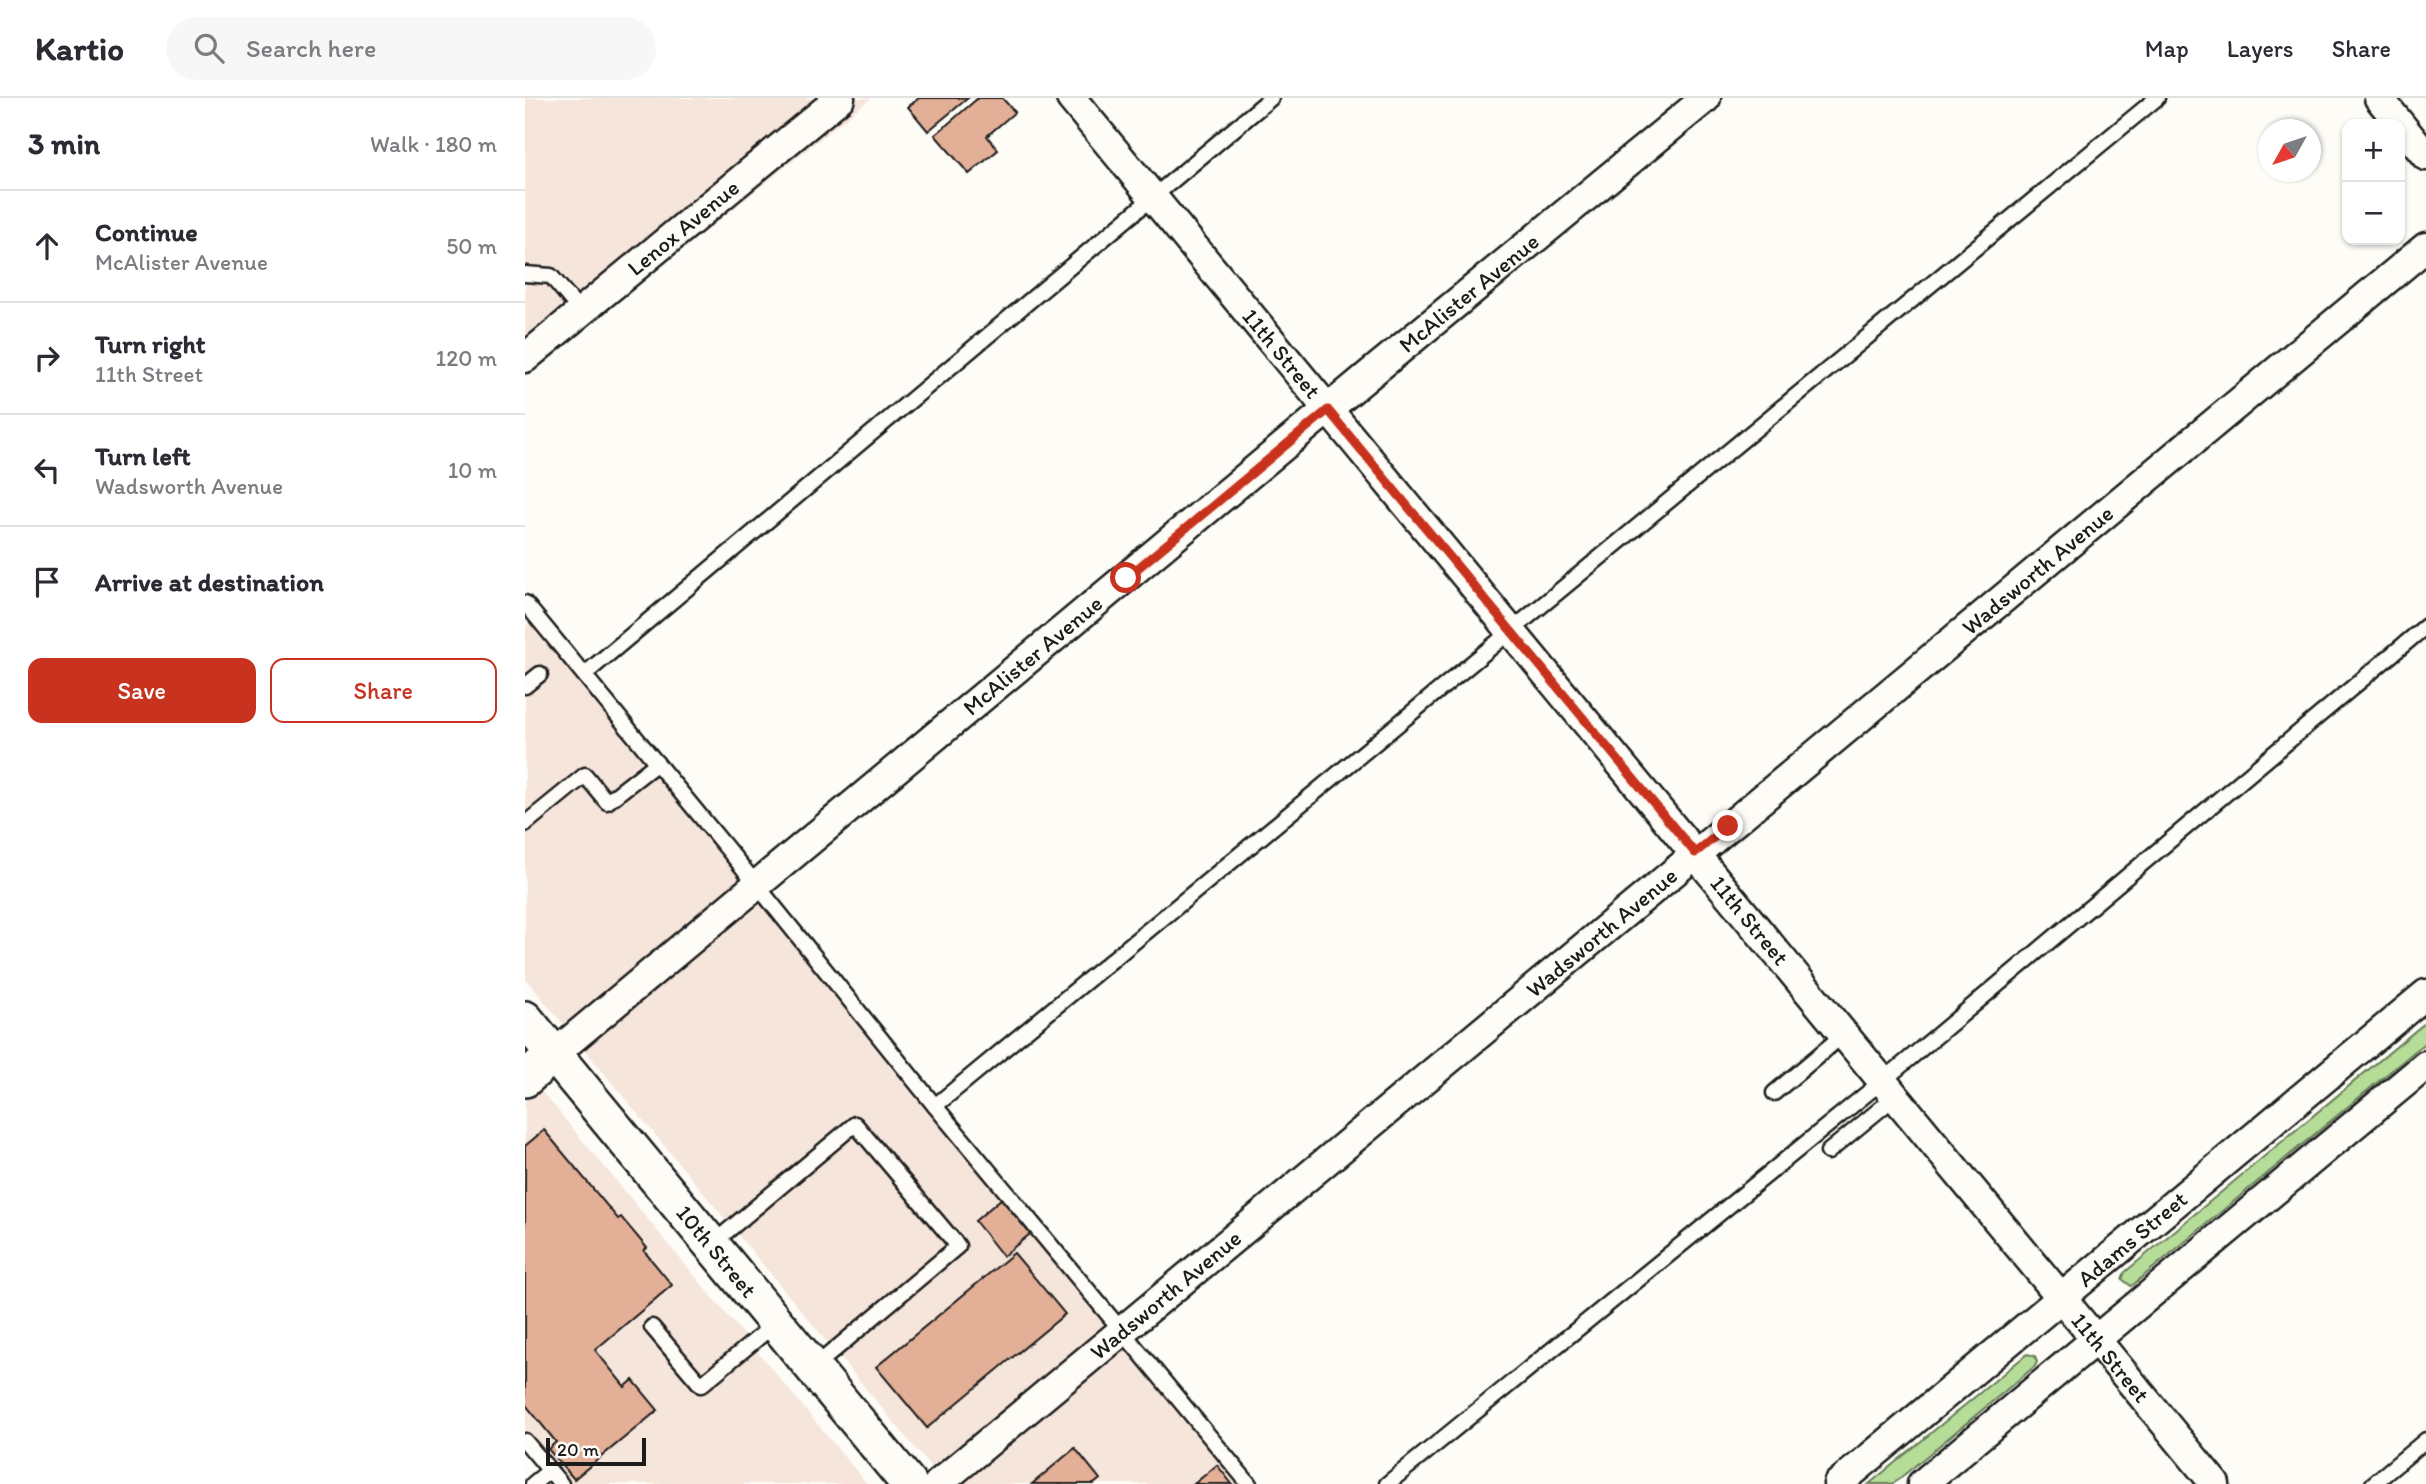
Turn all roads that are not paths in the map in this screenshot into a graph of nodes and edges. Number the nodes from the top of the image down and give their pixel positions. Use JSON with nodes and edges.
{"nodes":[{"id":1,"x":840,"y":98,"type":"edge"},
{"id":2,"x":1071,"y":98,"type":"edge"},
{"id":3,"x":1271,"y":98,"type":"edge"},
{"id":4,"x":1705,"y":98,"type":"edge"},
{"id":5,"x":2157,"y":98,"type":"edge"},
{"id":6,"x":2379,"y":98,"type":"edge"},
{"id":7,"x":2426,"y":156,"type":"edge"},
{"id":8,"x":1152,"y":196,"type":"junction"},
{"id":9,"x":2426,"y":247,"type":"edge"},
{"id":10,"x":525,"y":274,"type":"edge"},
{"id":11,"x":581,"y":312,"type":"junction"},
{"id":12,"x":525,"y":358,"type":"edge"},
{"id":13,"x":1328,"y":410,"type":"junction"},
{"id":14,"x":525,"y":603,"type":"edge"},
{"id":15,"x":2426,"y":626,"type":"edge"},
{"id":16,"x":1512,"y":632,"type":"junction"},
{"id":17,"x":540,"y":674,"type":"dead end"},
{"id":18,"x":585,"y":674,"type":"junction"},
{"id":19,"x":525,"y":686,"type":"edge"},
{"id":20,"x":657,"y":763,"type":"junction"},
{"id":21,"x":525,"y":824,"type":"edge"},
{"id":22,"x":1695,"y":853,"type":"junction"},
{"id":23,"x":757,"y":885,"type":"junction"},
{"id":24,"x":2426,"y":994,"type":"edge"},
{"id":25,"x":525,"y":1019,"type":"edge"},
{"id":26,"x":1844,"y":1034,"type":"junction"},
{"id":27,"x":554,"y":1054,"type":"junction"},
{"id":28,"x":2426,"y":1065,"type":"edge"},
{"id":29,"x":525,"y":1079,"type":"edge"},
{"id":30,"x":1889,"y":1088,"type":"junction"},
{"id":31,"x":1774,"y":1093,"type":"dead end"},
{"id":32,"x":935,"y":1107,"type":"junction"},
{"id":33,"x":1828,"y":1152,"type":"dead end"},
{"id":34,"x":711,"y":1245,"type":"junction"},
{"id":35,"x":2061,"y":1299,"type":"junction"},
{"id":36,"x":776,"y":1323,"type":"junction"},
{"id":37,"x":652,"y":1327,"type":"dead end"},
{"id":38,"x":1122,"y":1331,"type":"junction"},
{"id":39,"x":2095,"y":1340,"type":"junction"},
{"id":40,"x":813,"y":1368,"type":"junction"},
{"id":41,"x":2426,"y":1440,"type":"edge"},
{"id":42,"x":525,"y":1441,"type":"edge"},
{"id":43,"x":549,"y":1471,"type":"junction"},
{"id":44,"x":533,"y":1484,"type":"edge"},
{"id":45,"x":561,"y":1484,"type":"edge"},
{"id":46,"x":909,"y":1484,"type":"edge"},
{"id":47,"x":938,"y":1484,"type":"edge"},
{"id":48,"x":1249,"y":1484,"type":"edge"},
{"id":49,"x":1387,"y":1484,"type":"edge"},
{"id":50,"x":1838,"y":1484,"type":"edge"},
{"id":51,"x":1922,"y":1484,"type":"edge"},
{"id":52,"x":2215,"y":1484,"type":"edge"},
{"id":53,"x":2373,"y":1484,"type":"edge"}],
"edges":[{"from":1,"to":11,"type":"street","name":"Lenox Avenue"},
{"from":2,"to":8,"type":"street","name":"11th Street"},
{"from":3,"to":8,"type":"lane"},
{"from":4,"to":13,"type":"street","name":"McAlister Avenue"},
{"from":5,"to":16,"type":"lane"},
{"from":6,"to":7,"type":"street"},
{"from":8,"to":13,"type":"street","name":"11th Street"},
{"from":8,"to":18,"type":"lane"},
{"from":9,"to":22,"type":"street","name":"Wadsworth Avenue"},
{"from":10,"to":11,"type":"lane"},
{"from":11,"to":12,"type":"street","name":"Lenox Avenue"},
{"from":13,"to":16,"type":"street","name":"11th Street"},
{"from":13,"to":23,"type":"street","name":"McAlister Avenue"},
{"from":14,"to":18,"type":"lane"},
{"from":15,"to":30,"type":"lane"},
{"from":16,"to":22,"type":"street","name":"11th Street"},
{"from":16,"to":32,"type":"lane"},
{"from":17,"to":19,"type":"lane"},
{"from":18,"to":20,"type":"lane"},
{"from":20,"to":21,"type":"lane"},
{"from":20,"to":23,"type":"lane"},
{"from":22,"to":26,"type":"street","name":"11th Street"},
{"from":22,"to":38,"type":"street","name":"Wadsworth Avenue"},
{"from":23,"to":27,"type":"street","name":"McAlister Avenue"},
{"from":23,"to":32,"type":"lane"},
{"from":24,"to":35,"type":"street","name":"Adams Street"},
{"from":25,"to":27,"type":"street","name":"10th Street"},
{"from":26,"to":30,"type":"street","name":"11th Street"},
{"from":26,"to":31,"type":"lane"},
{"from":27,"to":29,"type":"street"},
{"from":27,"to":34,"type":"street","name":"10th Street"},
{"from":28,"to":39,"type":"street"},
{"from":30,"to":33,"type":"lane"},
{"from":30,"to":35,"type":"street","name":"11th Street"},
{"from":30,"to":49,"type":"lane"},
{"from":32,"to":38,"type":"lane"},
{"from":34,"to":36,"type":"street","name":"10th Street"},
{"from":34,"to":40,"type":"lane"},
{"from":35,"to":39,"type":"street","name":"11th Street"},
{"from":35,"to":50,"type":"street","name":"Adams Street"},
{"from":36,"to":37,"type":"lane"},
{"from":36,"to":40,"type":"street","name":"10th Street"},
{"from":38,"to":47,"type":"street","name":"Wadsworth Avenue"},
{"from":38,"to":48,"type":"lane"},
{"from":39,"to":51,"type":"street"},
{"from":39,"to":52,"type":"street","name":"11th Street"},
{"from":40,"to":46,"type":"street","name":"10th Street"},
{"from":41,"to":53,"type":"lane"},
{"from":42,"to":43,"type":"lane"},
{"from":43,"to":44,"type":"lane"},
{"from":43,"to":45,"type":"lane"}]}
